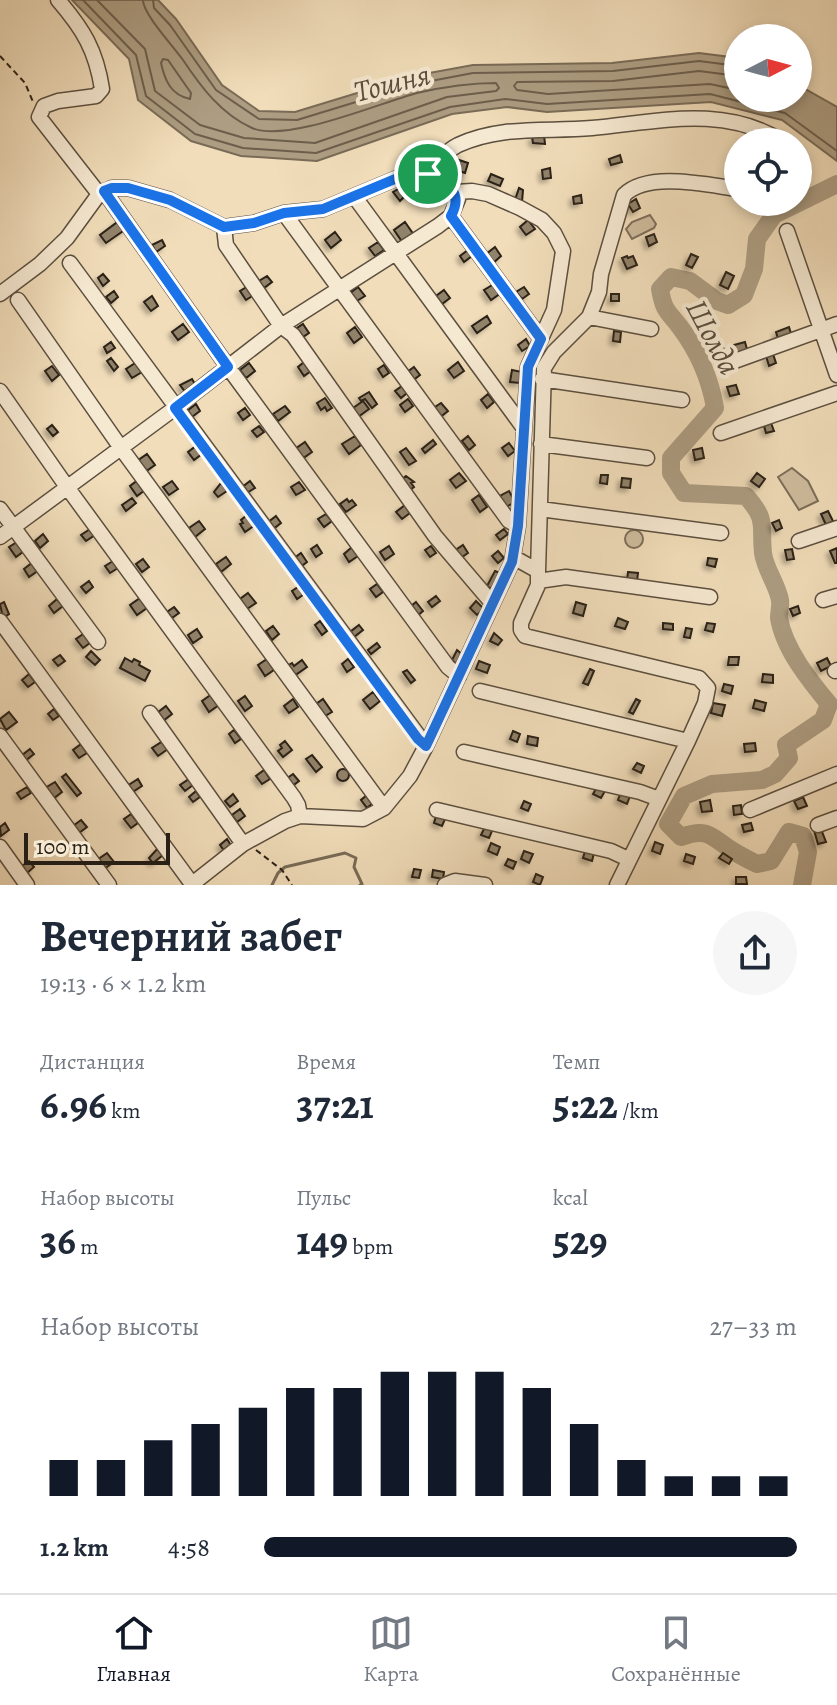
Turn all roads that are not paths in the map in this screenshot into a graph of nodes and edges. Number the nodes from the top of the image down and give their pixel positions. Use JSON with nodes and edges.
{"nodes":[{"id":1,"x":58,"y":0,"type":"edge"},
{"id":2,"x":757,"y":128,"type":"edge"},
{"id":3,"x":428,"y":174,"type":"junction"},
{"id":4,"x":724,"y":187,"type":"edge"},
{"id":5,"x":456,"y":192,"type":"junction"},
{"id":6,"x":102,"y":193,"type":"junction"},
{"id":7,"x":354,"y":196,"type":"junction"},
{"id":8,"x":284,"y":213,"type":"junction"},
{"id":9,"x":451,"y":216,"type":"junction"},
{"id":10,"x":224,"y":227,"type":"junction"},
{"id":11,"x":787,"y":231,"type":"dead end"},
{"id":12,"x":395,"y":252,"type":"junction"},
{"id":13,"x":70,"y":263,"type":"dead end"},
{"id":14,"x":338,"y":289,"type":"junction"},
{"id":15,"x":0,"y":294,"type":"edge"},
{"id":16,"x":18,"y":300,"type":"dead end"},
{"id":17,"x":589,"y":317,"type":"junction"},
{"id":18,"x":837,"y":324,"type":"edge"},
{"id":19,"x":281,"y":326,"type":"junction"},
{"id":20,"x":651,"y":329,"type":"dead end"},
{"id":21,"x":821,"y":330,"type":"junction"},
{"id":22,"x":541,"y":339,"type":"junction"},
{"id":23,"x":732,"y":362,"type":"dead end"},
{"id":24,"x":228,"y":367,"type":"junction"},
{"id":25,"x":837,"y":375,"type":"edge"},
{"id":26,"x":542,"y":379,"type":"junction"},
{"id":27,"x":0,"y":391,"type":"edge"},
{"id":28,"x":837,"y":393,"type":"edge"},
{"id":29,"x":682,"y":400,"type":"dead end"},
{"id":30,"x":175,"y":408,"type":"junction"},
{"id":31,"x":523,"y":427,"type":"junction"},
{"id":32,"x":721,"y":433,"type":"dead end"},
{"id":33,"x":541,"y":444,"type":"junction"},
{"id":34,"x":121,"y":448,"type":"junction"},
{"id":35,"x":647,"y":458,"type":"dead end"},
{"id":36,"x":67,"y":487,"type":"junction"},
{"id":37,"x":0,"y":509,"type":"edge"},
{"id":38,"x":540,"y":509,"type":"junction"},
{"id":39,"x":518,"y":526,"type":"junction"},
{"id":40,"x":837,"y":528,"type":"edge"},
{"id":41,"x":6,"y":532,"type":"edge"},
{"id":42,"x":721,"y":533,"type":"dead end"},
{"id":43,"x":799,"y":541,"type":"dead end"},
{"id":44,"x":513,"y":557,"type":"junction"},
{"id":45,"x":538,"y":576,"type":"junction"},
{"id":46,"x":710,"y":597,"type":"dead end"},
{"id":47,"x":492,"y":603,"type":"junction"},
{"id":48,"x":0,"y":621,"type":"edge"},
{"id":49,"x":98,"y":642,"type":"dead end"},
{"id":50,"x":459,"y":676,"type":"junction"},
{"id":51,"x":480,"y":691,"type":"dead end"},
{"id":52,"x":150,"y":713,"type":"dead end"},
{"id":53,"x":0,"y":736,"type":"edge"},
{"id":54,"x":688,"y":741,"type":"junction"},
{"id":55,"x":426,"y":746,"type":"junction"},
{"id":56,"x":464,"y":752,"type":"dead end"},
{"id":57,"x":837,"y":774,"type":"edge"},
{"id":58,"x":659,"y":799,"type":"junction"},
{"id":59,"x":384,"y":808,"type":"junction"},
{"id":60,"x":437,"y":810,"type":"dead end"},
{"id":61,"x":750,"y":810,"type":"dead end"},
{"id":62,"x":300,"y":816,"type":"junction"},
{"id":63,"x":837,"y":818,"type":"edge"},
{"id":64,"x":818,"y":825,"type":"dead end"},
{"id":65,"x":244,"y":843,"type":"junction"},
{"id":66,"x":0,"y":847,"type":"edge"},
{"id":67,"x":628,"y":859,"type":"junction"},
{"id":68,"x":192,"y":884,"type":"edge"},
{"id":69,"x":27,"y":885,"type":"edge"},
{"id":70,"x":109,"y":885,"type":"edge"},
{"id":71,"x":445,"y":885,"type":"edge"},
{"id":72,"x":485,"y":885,"type":"edge"},
{"id":73,"x":617,"y":885,"type":"edge"}],
"edges":[{"from":1,"to":6,"type":"street"},
{"from":2,"to":3,"type":"street"},
{"from":3,"to":5,"type":"street"},
{"from":3,"to":7,"type":"street"},
{"from":4,"to":17,"type":"street"},
{"from":5,"to":9,"type":"street"},
{"from":5,"to":22,"type":"street"},
{"from":6,"to":10,"type":"street"},
{"from":6,"to":15,"type":"street"},
{"from":6,"to":24,"type":"street"},
{"from":7,"to":8,"type":"street"},
{"from":7,"to":12,"type":"street"},
{"from":8,"to":10,"type":"street"},
{"from":8,"to":14,"type":"street"},
{"from":9,"to":12,"type":"street"},
{"from":9,"to":22,"type":"street"},
{"from":10,"to":19,"type":"street"},
{"from":11,"to":21,"type":"street"},
{"from":12,"to":14,"type":"street"},
{"from":12,"to":31,"type":"street"},
{"from":13,"to":30,"type":"street"},
{"from":14,"to":19,"type":"street"},
{"from":14,"to":39,"type":"street"},
{"from":16,"to":34,"type":"street"},
{"from":17,"to":20,"type":"street"},
{"from":17,"to":26,"type":"street"},
{"from":18,"to":21,"type":"street"},
{"from":19,"to":24,"type":"street"},
{"from":19,"to":47,"type":"street"},
{"from":21,"to":23,"type":"street"},
{"from":21,"to":25,"type":"street"},
{"from":22,"to":31,"type":"street"},
{"from":24,"to":30,"type":"street"},
{"from":24,"to":50,"type":"street"},
{"from":26,"to":29,"type":"street"},
{"from":26,"to":33,"type":"street"},
{"from":27,"to":36,"type":"street"},
{"from":28,"to":32,"type":"street"},
{"from":30,"to":34,"type":"street"},
{"from":30,"to":55,"type":"street"},
{"from":31,"to":39,"type":"street"},
{"from":33,"to":35,"type":"street"},
{"from":33,"to":38,"type":"street"},
{"from":34,"to":36,"type":"street"},
{"from":34,"to":59,"type":"street"},
{"from":36,"to":41,"type":"street"},
{"from":36,"to":62,"type":"street"},
{"from":37,"to":41,"type":"street"},
{"from":38,"to":42,"type":"street"},
{"from":38,"to":45,"type":"street"},
{"from":39,"to":44,"type":"street"},
{"from":40,"to":43,"type":"street"},
{"from":41,"to":49,"type":"street"},
{"from":44,"to":45,"type":"street"},
{"from":44,"to":47,"type":"street"},
{"from":45,"to":46,"type":"street"},
{"from":45,"to":54,"type":"street"},
{"from":47,"to":50,"type":"street"},
{"from":48,"to":68,"type":"street"},
{"from":50,"to":55,"type":"street"},
{"from":51,"to":54,"type":"street"},
{"from":52,"to":65,"type":"street"},
{"from":53,"to":70,"type":"street"},
{"from":54,"to":58,"type":"street"},
{"from":55,"to":59,"type":"street"},
{"from":56,"to":58,"type":"street"},
{"from":57,"to":61,"type":"street"},
{"from":58,"to":67,"type":"street"},
{"from":59,"to":62,"type":"street"},
{"from":60,"to":67,"type":"street"},
{"from":62,"to":65,"type":"street"},
{"from":63,"to":64,"type":"street"},
{"from":65,"to":68,"type":"street"},
{"from":66,"to":69,"type":"street"},
{"from":67,"to":73,"type":"street"},
{"from":71,"to":72,"type":"street"}]}
